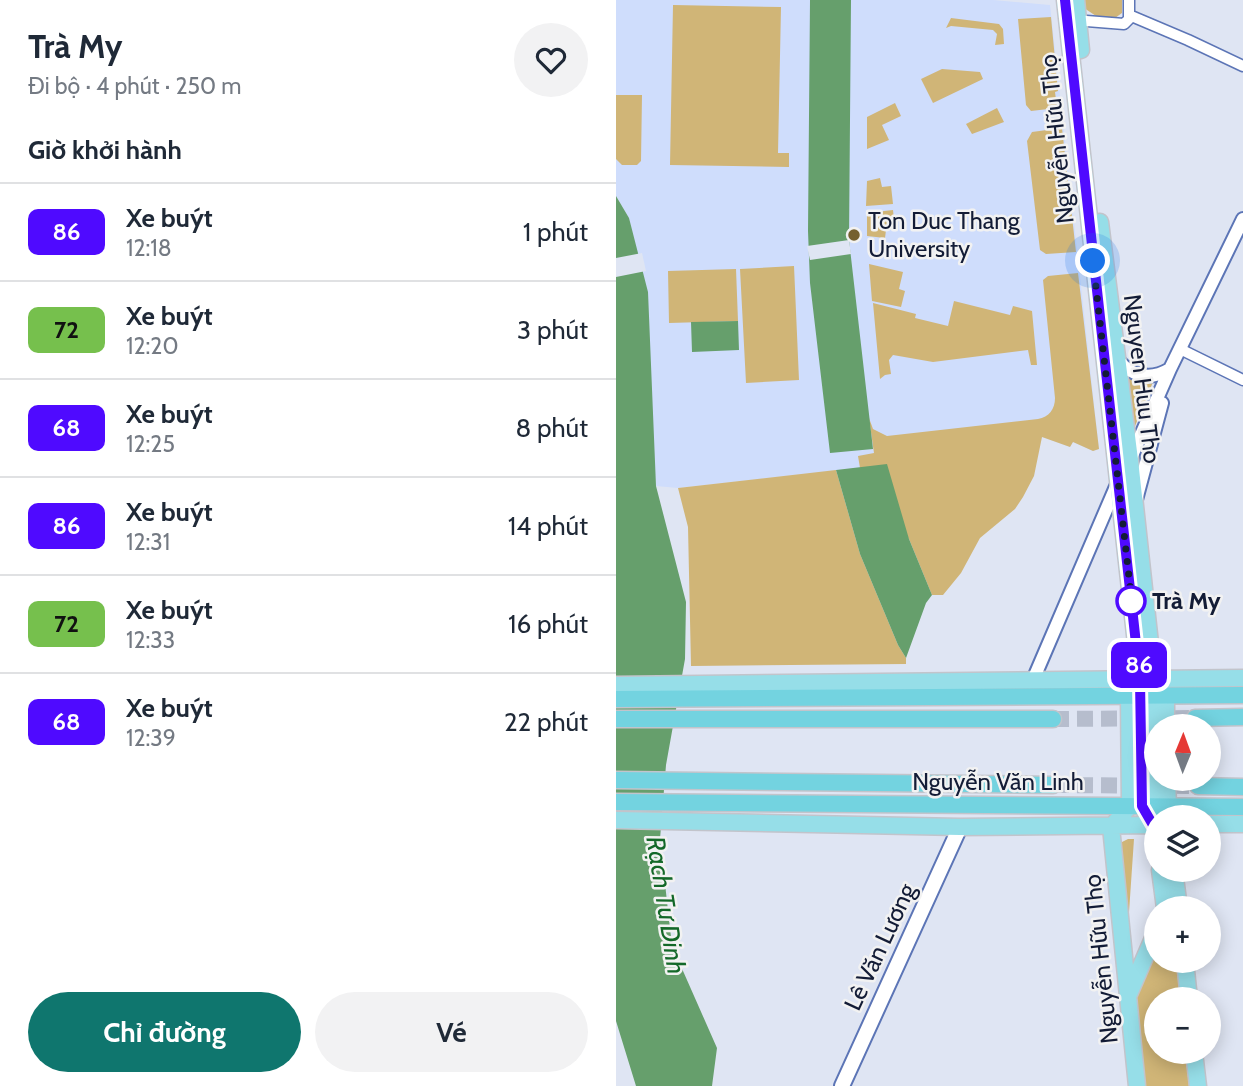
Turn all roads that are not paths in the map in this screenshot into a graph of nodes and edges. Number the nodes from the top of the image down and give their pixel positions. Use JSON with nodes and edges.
{"nodes":[{"id":1,"x":1066,"y":0,"type":"edge"},
{"id":2,"x":1076,"y":0,"type":"edge"},
{"id":3,"x":1129,"y":0,"type":"edge"},
{"id":4,"x":1129,"y":15,"type":"junction"},
{"id":5,"x":1072,"y":21,"type":"junction"},
{"id":6,"x":1243,"y":66,"type":"edge"},
{"id":7,"x":1243,"y":219,"type":"edge"},
{"id":8,"x":1180,"y":349,"type":"junction"},
{"id":9,"x":1117,"y":359,"type":"junction"},
{"id":10,"x":1170,"y":369,"type":"junction"},
{"id":11,"x":1243,"y":380,"type":"edge"},
{"id":12,"x":1130,"y":460,"type":"junction"},
{"id":13,"x":1118,"y":481,"type":"junction"},
{"id":14,"x":1135,"y":505,"type":"junction"},
{"id":15,"x":1243,"y":678,"type":"edge"},
{"id":16,"x":1033,"y":680,"type":"junction"},
{"id":17,"x":616,"y":685,"type":"edge"},
{"id":18,"x":753,"y":690,"type":"junction"},
{"id":19,"x":1147,"y":691,"type":"junction"},
{"id":20,"x":1243,"y":695,"type":"edge"},
{"id":21,"x":616,"y":699,"type":"edge"},
{"id":22,"x":1159,"y":714,"type":"edge"},
{"id":23,"x":1222,"y":717,"type":"edge"},
{"id":24,"x":1243,"y":717,"type":"edge"},
{"id":25,"x":616,"y":719,"type":"edge"},
{"id":26,"x":1053,"y":719,"type":"tunnel mouth"},
{"id":27,"x":616,"y":780,"type":"edge"},
{"id":28,"x":1053,"y":785,"type":"tunnel mouth"},
{"id":29,"x":1222,"y":787,"type":"edge"},
{"id":30,"x":1243,"y":787,"type":"edge"},
{"id":31,"x":616,"y":802,"type":"edge"},
{"id":32,"x":1153,"y":805,"type":"edge"},
{"id":33,"x":1153,"y":805,"type":"edge"},
{"id":34,"x":1243,"y":807,"type":"edge"},
{"id":35,"x":1221,"y":809,"type":"edge"},
{"id":36,"x":1144,"y":814,"type":"edge"},
{"id":37,"x":1144,"y":817,"type":"edge"},
{"id":38,"x":1144,"y":817,"type":"edge"},
{"id":39,"x":616,"y":820,"type":"edge"},
{"id":40,"x":1243,"y":824,"type":"edge"},
{"id":41,"x":1221,"y":826,"type":"edge"},
{"id":42,"x":960,"y":827,"type":"junction"},
{"id":43,"x":1111,"y":827,"type":"junction"},
{"id":44,"x":1144,"y":959,"type":"edge"},
{"id":45,"x":1128,"y":996,"type":"junction"},
{"id":46,"x":1196,"y":1064,"type":"edge"},
{"id":47,"x":842,"y":1086,"type":"edge"},
{"id":48,"x":1137,"y":1086,"type":"edge"},
{"id":49,"x":1198,"y":1086,"type":"edge"}],
"edges":[{"from":1,"to":5,"type":"main road","name":"Nguyễn Hữu Thọ"},
{"from":2,"to":5,"type":"main road","name":"Nguyen Huu Tho"},
{"from":3,"to":4,"type":"street"},
{"from":4,"to":5,"type":"street"},
{"from":4,"to":6,"type":"street"},
{"from":5,"to":9,"type":"main road","name":"Nguyen Huu Tho"},
{"from":5,"to":13,"type":"main road","name":"Nguyễn Hữu Thọ"},
{"from":7,"to":8,"type":"street"},
{"from":8,"to":10,"type":"street"},
{"from":8,"to":11,"type":"street"},
{"from":9,"to":10,"type":"street"},
{"from":9,"to":12,"type":"main road","name":"Nguyen Huu Tho"},
{"from":10,"to":12,"type":"street"},
{"from":10,"to":14,"type":"street"},
{"from":12,"to":14,"type":"main road","name":"Nguyen Huu Tho"},
{"from":13,"to":16,"type":"street"},
{"from":13,"to":19,"type":"main road","name":"Nguyen Huu Tho"},
{"from":14,"to":19,"type":"main road","name":"Nguyen Huu Tho"},
{"from":15,"to":19,"type":"main road"},
{"from":16,"to":18,"type":"main road"},
{"from":16,"to":19,"type":"main road"},
{"from":17,"to":18,"type":"main road"},
{"from":18,"to":19,"type":"highway"},
{"from":18,"to":21,"type":"highway"},
{"from":19,"to":20,"type":"highway"},
{"from":19,"to":22,"type":"main road","name":"Nguyen Huu Tho"},
{"from":19,"to":32,"type":"main road","name":"Nguyen Huu Tho"},
{"from":19,"to":33,"type":"main road","name":"Nguyen Huu Tho"},
{"from":23,"to":24,"type":"highway"},
{"from":25,"to":26,"type":"highway"},
{"from":27,"to":28,"type":"highway"},
{"from":29,"to":30,"type":"highway"},
{"from":31,"to":36,"type":"highway","name":"Nguyễn Văn Linh"},
{"from":34,"to":35,"type":"highway","name":"Nguyễn Văn Linh"},
{"from":37,"to":43,"type":"main road"},
{"from":38,"to":43,"type":"main road","name":"Nguyễn Văn Linh"},
{"from":39,"to":42,"type":"main road","name":"Nguyễn Văn Linh"},
{"from":40,"to":41,"type":"main road"},
{"from":42,"to":43,"type":"main road","name":"Nguyễn Văn Linh"},
{"from":42,"to":47,"type":"main road","name":"Lê Văn Lương"},
{"from":43,"to":45,"type":"main road","name":"Nguyễn Hữu Thọ"},
{"from":44,"to":45,"type":"main road"},
{"from":45,"to":48,"type":"main road","name":"Nguyễn Hữu Thọ"},
{"from":46,"to":49,"type":"main road"}]}
